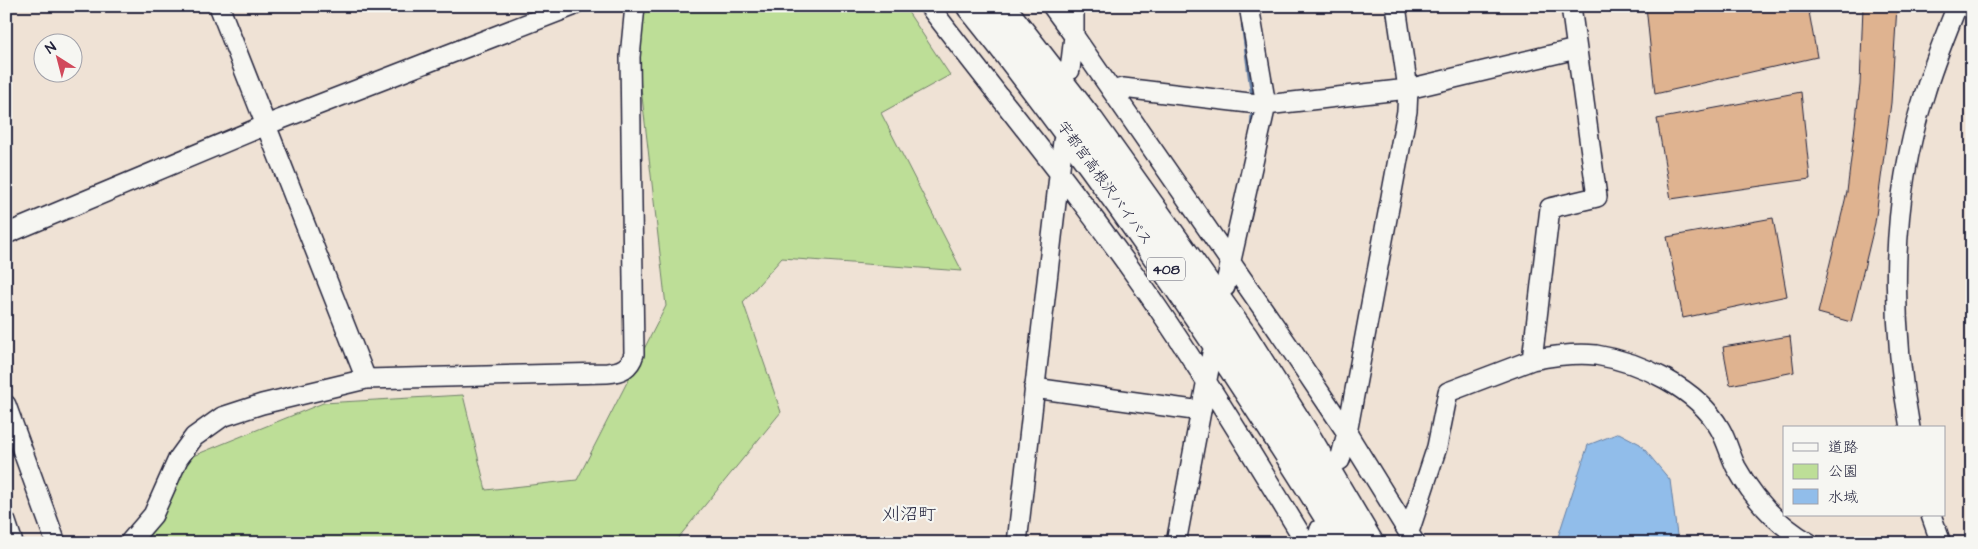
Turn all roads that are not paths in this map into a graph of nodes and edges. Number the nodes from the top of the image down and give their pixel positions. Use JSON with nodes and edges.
{"nodes":[{"id":1,"x":219,"y":6,"type":"edge"},
{"id":2,"x":572,"y":6,"type":"edge"},
{"id":3,"x":635,"y":6,"type":"edge"},
{"id":4,"x":928,"y":6,"type":"edge"},
{"id":5,"x":971,"y":6,"type":"edge"},
{"id":6,"x":1000,"y":6,"type":"edge"},
{"id":7,"x":1052,"y":6,"type":"edge"},
{"id":8,"x":1074,"y":6,"type":"edge"},
{"id":9,"x":1249,"y":6,"type":"edge"},
{"id":10,"x":1396,"y":6,"type":"edge"},
{"id":11,"x":1571,"y":6,"type":"edge"},
{"id":12,"x":1957,"y":6,"type":"edge"},
{"id":13,"x":1074,"y":36,"type":"junction"},
{"id":14,"x":1576,"y":49,"type":"junction"},
{"id":15,"x":1070,"y":70,"type":"dead end"},
{"id":16,"x":1408,"y":89,"type":"junction"},
{"id":17,"x":1112,"y":91,"type":"junction"},
{"id":18,"x":1266,"y":105,"type":"junction"},
{"id":19,"x":266,"y":125,"type":"junction"},
{"id":20,"x":1063,"y":141,"type":"dead end"},
{"id":21,"x":1059,"y":173,"type":"junction"},
{"id":22,"x":6,"y":234,"type":"edge"},
{"id":23,"x":1229,"y":261,"type":"junction"},
{"id":24,"x":1225,"y":287,"type":"dead end"},
{"id":25,"x":1212,"y":353,"type":"dead end"},
{"id":26,"x":1532,"y":360,"type":"junction"},
{"id":27,"x":366,"y":379,"type":"junction"},
{"id":28,"x":1207,"y":383,"type":"junction"},
{"id":29,"x":1034,"y":388,"type":"junction"},
{"id":30,"x":6,"y":405,"type":"edge"},
{"id":31,"x":1201,"y":411,"type":"junction"},
{"id":32,"x":1910,"y":426,"type":"edge"},
{"id":33,"x":1347,"y":433,"type":"junction"},
{"id":34,"x":14,"y":454,"type":"edge"},
{"id":35,"x":1340,"y":460,"type":"dead end"},
{"id":36,"x":1931,"y":516,"type":"edge"},
{"id":37,"x":6,"y":522,"type":"edge"},
{"id":38,"x":1412,"y":538,"type":"edge"},
{"id":39,"x":13,"y":543,"type":"edge"},
{"id":40,"x":56,"y":543,"type":"edge"},
{"id":41,"x":129,"y":543,"type":"edge"},
{"id":42,"x":1017,"y":543,"type":"edge"},
{"id":43,"x":1176,"y":543,"type":"edge"},
{"id":44,"x":1306,"y":543,"type":"edge"},
{"id":45,"x":1345,"y":543,"type":"edge"},
{"id":46,"x":1369,"y":543,"type":"edge"},
{"id":47,"x":1809,"y":543,"type":"edge"},
{"id":48,"x":1941,"y":543,"type":"edge"}],
"edges":[{"from":1,"to":19,"type":"street"},
{"from":2,"to":19,"type":"street"},
{"from":3,"to":27,"type":"street"},
{"from":4,"to":21,"type":"street"},
{"from":5,"to":45,"type":"highway","name":"宇都宮高根沢バイパス","number":"408"},
{"from":6,"to":46,"type":"highway","name":"宇都宮高根沢バイパス","number":"408"},
{"from":7,"to":13,"type":"street"},
{"from":8,"to":13,"type":"street"},
{"from":9,"to":18,"type":"street"},
{"from":10,"to":16,"type":"street"},
{"from":11,"to":14,"type":"street"},
{"from":12,"to":32,"type":"street"},
{"from":13,"to":15,"type":"street"},
{"from":13,"to":17,"type":"street"},
{"from":14,"to":16,"type":"street"},
{"from":14,"to":26,"type":"street"},
{"from":16,"to":18,"type":"street"},
{"from":16,"to":33,"type":"street"},
{"from":17,"to":18,"type":"street"},
{"from":17,"to":23,"type":"street"},
{"from":18,"to":23,"type":"street"},
{"from":19,"to":22,"type":"street"},
{"from":19,"to":27,"type":"street"},
{"from":20,"to":21,"type":"street"},
{"from":21,"to":28,"type":"street"},
{"from":21,"to":29,"type":"street"},
{"from":23,"to":24,"type":"street"},
{"from":23,"to":33,"type":"street"},
{"from":25,"to":28,"type":"street"},
{"from":26,"to":38,"type":"street"},
{"from":26,"to":47,"type":"street"},
{"from":27,"to":41,"type":"street"},
{"from":28,"to":31,"type":"street"},
{"from":28,"to":44,"type":"street"},
{"from":29,"to":31,"type":"street"},
{"from":29,"to":42,"type":"street"},
{"from":30,"to":34,"type":"street"},
{"from":31,"to":43,"type":"street"},
{"from":33,"to":35,"type":"street"},
{"from":33,"to":38,"type":"street"},
{"from":34,"to":40,"type":"street"},
{"from":36,"to":48,"type":"street"},
{"from":37,"to":39,"type":"street"}]}
